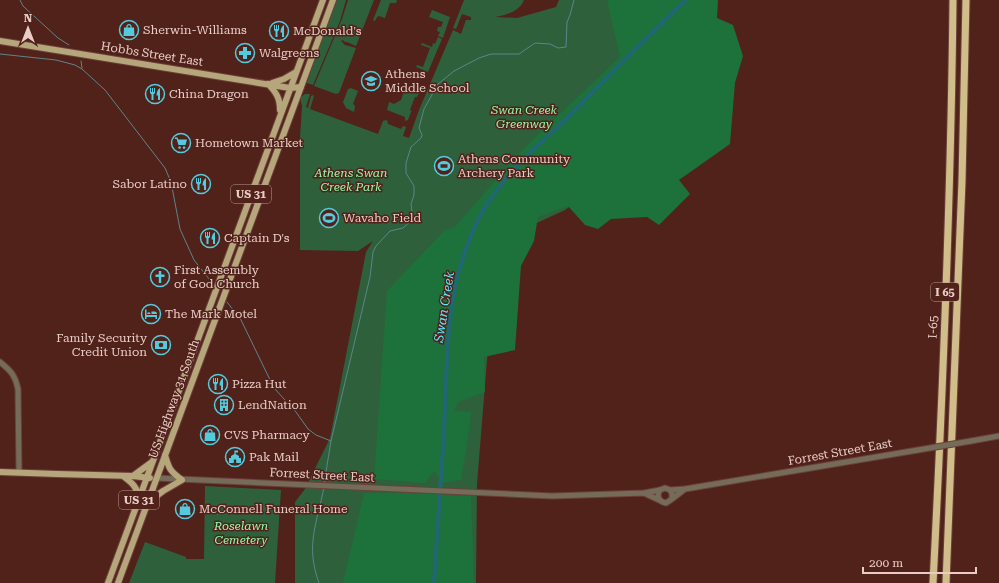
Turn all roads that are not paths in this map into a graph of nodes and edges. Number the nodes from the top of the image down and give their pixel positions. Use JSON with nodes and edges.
{"nodes":[{"id":1,"x":323,"y":0,"type":"edge"},
{"id":2,"x":333,"y":0,"type":"edge"},
{"id":3,"x":953,"y":0,"type":"edge"},
{"id":4,"x":966,"y":0,"type":"edge"},
{"id":5,"x":0,"y":41,"type":"edge"},
{"id":6,"x":296,"y":72,"type":"junction"},
{"id":7,"x":268,"y":84,"type":"junction"},
{"id":8,"x":301,"y":87,"type":"junction"},
{"id":9,"x":290,"y":88,"type":"junction"},
{"id":10,"x":280,"y":116,"type":"junction"},
{"id":11,"x":0,"y":362,"type":"edge"},
{"id":12,"x":999,"y":436,"type":"edge"},
{"id":13,"x":165,"y":455,"type":"junction"},
{"id":14,"x":154,"y":461,"type":"junction"},
{"id":15,"x":0,"y":472,"type":"edge"},
{"id":16,"x":19,"y":472,"type":"junction"},
{"id":17,"x":123,"y":476,"type":"junction"},
{"id":18,"x":133,"y":476,"type":"junction"},
{"id":19,"x":148,"y":477,"type":"junction"},
{"id":20,"x":156,"y":478,"type":"junction"},
{"id":21,"x":182,"y":480,"type":"junction"},
{"id":22,"x":685,"y":489,"type":"junction"},
{"id":23,"x":660,"y":490,"type":"junction"},
{"id":24,"x":670,"y":490,"type":"junction"},
{"id":25,"x":644,"y":493,"type":"junction"},
{"id":26,"x":672,"y":499,"type":"junction"},
{"id":27,"x":659,"y":500,"type":"junction"},
{"id":28,"x":138,"y":501,"type":"junction"},
{"id":29,"x":147,"y":504,"type":"junction"},
{"id":30,"x":108,"y":583,"type":"edge"},
{"id":31,"x":118,"y":583,"type":"edge"},
{"id":32,"x":933,"y":583,"type":"edge"},
{"id":33,"x":946,"y":583,"type":"edge"}],
"edges":[{"from":1,"to":6,"type":"main road","number":"US 31"},
{"from":2,"to":8,"type":"main road","number":"US 31"},
{"from":3,"to":32,"type":"highway","name":"I-65","number":"I 65"},
{"from":4,"to":33,"type":"highway","number":"I 65"},
{"from":5,"to":7,"type":"main road","name":"Hobbs Street East"},
{"from":6,"to":7,"type":"main road"},
{"from":6,"to":9,"type":"main road","number":"US 31"},
{"from":7,"to":9,"type":"main road","name":"Hobbs Street East"},
{"from":7,"to":10,"type":"main road"},
{"from":8,"to":9,"type":"main road","name":"Hobbs Street East"},
{"from":8,"to":13,"type":"main road","name":"US Highway 31 South","number":"US 31"},
{"from":9,"to":10,"type":"main road","name":"US Highway 31 South","number":"US 31"},
{"from":10,"to":14,"type":"main road","name":"US Highway 31 South","number":"US 31"},
{"from":11,"to":16,"type":"street"},
{"from":12,"to":22,"type":"street","name":"Forrest Street East","bridge":true},
{"from":13,"to":20,"type":"main road","name":"US Highway 31 South","number":"US 31"},
{"from":13,"to":21,"type":"main road"},
{"from":14,"to":18,"type":"main road"},
{"from":14,"to":19,"type":"main road","name":"US Highway 31 South","number":"US 31"},
{"from":15,"to":16,"type":"main road","name":"Forrest Street East"},
{"from":16,"to":17,"type":"main road","name":"Forrest Street East"},
{"from":17,"to":18,"type":"main road","name":"Forrest Street East"},
{"from":17,"to":28,"type":"main road"},
{"from":18,"to":19,"type":"main road","name":"Forrest Street East"},
{"from":19,"to":20,"type":"main road","name":"Forrest Street East"},
{"from":19,"to":28,"type":"main road","name":"US Highway 31 South","number":"US 31"},
{"from":20,"to":21,"type":"street","name":"Forrest Street East"},
{"from":20,"to":29,"type":"main road","name":"US Highway 31 South","number":"US 31"},
{"from":21,"to":25,"type":"street","name":"Forrest Street East"},
{"from":21,"to":29,"type":"main road"},
{"from":22,"to":24,"type":"street","name":"Forrest Street East"},
{"from":22,"to":26,"type":"street","name":"Forrest Street East"},
{"from":23,"to":24,"type":"street"},
{"from":23,"to":25,"type":"street","name":"Forrest Street East"},
{"from":23,"to":27,"type":"street"},
{"from":24,"to":26,"type":"street"},
{"from":25,"to":27,"type":"street","name":"Forrest Street East"},
{"from":26,"to":27,"type":"street"},
{"from":28,"to":30,"type":"main road","name":"US Highway 31 South","number":"US 31"},
{"from":29,"to":31,"type":"main road","name":"US Highway 31 South","number":"US 31"}]}
